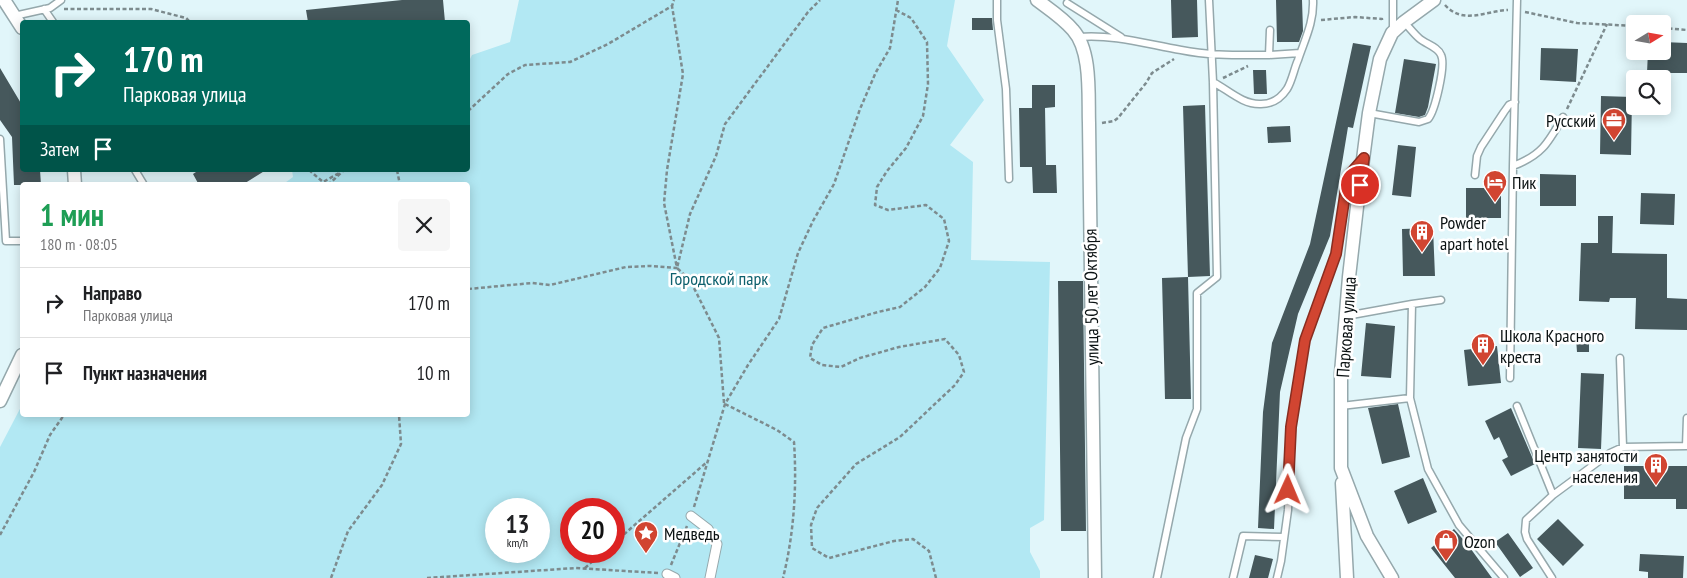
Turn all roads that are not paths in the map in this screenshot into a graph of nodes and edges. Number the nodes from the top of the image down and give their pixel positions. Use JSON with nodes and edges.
{"nodes":[{"id":1,"x":4,"y":0,"type":"edge"},
{"id":2,"x":61,"y":0,"type":"edge"},
{"id":3,"x":997,"y":0,"type":"edge"},
{"id":4,"x":1037,"y":0,"type":"edge"},
{"id":5,"x":1209,"y":0,"type":"edge"},
{"id":6,"x":1313,"y":0,"type":"edge"},
{"id":7,"x":1393,"y":0,"type":"edge"},
{"id":8,"x":1434,"y":0,"type":"edge"},
{"id":9,"x":1518,"y":0,"type":"edge"},
{"id":10,"x":1068,"y":2,"type":"edge"},
{"id":11,"x":44,"y":9,"type":"junction"},
{"id":12,"x":14,"y":16,"type":"junction"},
{"id":13,"x":52,"y":20,"type":"edge"},
{"id":14,"x":1065,"y":22,"type":"junction"},
{"id":15,"x":1404,"y":22,"type":"junction"},
{"id":16,"x":20,"y":25,"type":"edge"},
{"id":17,"x":1270,"y":30,"type":"dead end"},
{"id":18,"x":1392,"y":33,"type":"junction"},
{"id":19,"x":1078,"y":37,"type":"junction"},
{"id":20,"x":1122,"y":38,"type":"junction"},
{"id":21,"x":1300,"y":53,"type":"junction"},
{"id":22,"x":1212,"y":55,"type":"junction"},
{"id":23,"x":1269,"y":55,"type":"junction"},
{"id":24,"x":1213,"y":82,"type":"junction"},
{"id":25,"x":1515,"y":102,"type":"junction"},
{"id":26,"x":1369,"y":114,"type":"junction"},
{"id":27,"x":1563,"y":117,"type":"road end"},
{"id":28,"x":0,"y":139,"type":"edge"},
{"id":29,"x":1364,"y":158,"type":"junction"},
{"id":30,"x":1513,"y":166,"type":"junction"},
{"id":31,"x":1475,"y":175,"type":"dead end"},
{"id":32,"x":1009,"y":178,"type":"dead end"},
{"id":33,"x":20,"y":240,"type":"edge"},
{"id":34,"x":1441,"y":300,"type":"dead end"},
{"id":35,"x":1412,"y":304,"type":"junction"},
{"id":36,"x":1346,"y":316,"type":"junction"},
{"id":37,"x":1620,"y":358,"type":"dead end"},
{"id":38,"x":20,"y":359,"type":"edge"},
{"id":39,"x":1510,"y":378,"type":"dead end"},
{"id":40,"x":1410,"y":398,"type":"junction"},
{"id":41,"x":0,"y":400,"type":"edge"},
{"id":42,"x":1342,"y":406,"type":"junction"},
{"id":43,"x":1517,"y":406,"type":"dead end"},
{"id":44,"x":1687,"y":418,"type":"edge"},
{"id":45,"x":1687,"y":446,"type":"edge"},
{"id":46,"x":1623,"y":447,"type":"junction"},
{"id":47,"x":1341,"y":468,"type":"junction"},
{"id":48,"x":1553,"y":495,"type":"junction"},
{"id":49,"x":691,"y":516,"type":"road end"},
{"id":50,"x":1284,"y":537,"type":"junction"},
{"id":51,"x":710,"y":578,"type":"edge"},
{"id":52,"x":1095,"y":578,"type":"edge"},
{"id":53,"x":1157,"y":578,"type":"edge"},
{"id":54,"x":1233,"y":578,"type":"edge"},
{"id":55,"x":1277,"y":578,"type":"edge"},
{"id":56,"x":1347,"y":578,"type":"edge"},
{"id":57,"x":1392,"y":578,"type":"edge"},
{"id":58,"x":1504,"y":578,"type":"edge"},
{"id":59,"x":1552,"y":578,"type":"edge"}],
"edges":[{"from":1,"to":12,"type":"street"},
{"from":2,"to":11,"type":"lane"},
{"from":3,"to":32,"type":"lane"},
{"from":4,"to":14,"type":"street","name":"улица 50 лет Октября"},
{"from":5,"to":22,"type":"lane"},
{"from":6,"to":21,"type":"lane"},
{"from":7,"to":18,"type":"lane"},
{"from":8,"to":15,"type":"street","name":"Парковая улица"},
{"from":9,"to":25,"type":"lane"},
{"from":10,"to":14,"type":"lane"},
{"from":10,"to":20,"type":"lane"},
{"from":11,"to":12,"type":"lane"},
{"from":11,"to":13,"type":"lane"},
{"from":12,"to":16,"type":"street"},
{"from":14,"to":19,"type":"street","name":"улица 50 лет Октября"},
{"from":15,"to":18,"type":"street","name":"Парковая улица"},
{"from":15,"to":26,"type":"lane"},
{"from":17,"to":23,"type":"lane"},
{"from":18,"to":26,"type":"street","name":"Парковая улица"},
{"from":19,"to":20,"type":"lane"},
{"from":19,"to":52,"type":"street","name":"улица 50 лет Октября"},
{"from":20,"to":22,"type":"lane"},
{"from":21,"to":23,"type":"lane"},
{"from":21,"to":24,"type":"lane"},
{"from":22,"to":23,"type":"lane"},
{"from":22,"to":24,"type":"lane"},
{"from":24,"to":53,"type":"lane"},
{"from":25,"to":30,"type":"lane"},
{"from":25,"to":31,"type":"lane"},
{"from":26,"to":29,"type":"street","name":"Парковая улица"},
{"from":27,"to":30,"type":"lane"},
{"from":28,"to":33,"type":"lane"},
{"from":29,"to":36,"type":"street","name":"Парковая улица"},
{"from":29,"to":50,"type":"lane"},
{"from":30,"to":39,"type":"lane"},
{"from":34,"to":35,"type":"lane"},
{"from":35,"to":36,"type":"lane"},
{"from":35,"to":40,"type":"lane"},
{"from":36,"to":42,"type":"street","name":"Парковая улица"},
{"from":37,"to":46,"type":"lane"},
{"from":38,"to":41,"type":"street"},
{"from":40,"to":42,"type":"lane"},
{"from":40,"to":58,"type":"lane"},
{"from":42,"to":47,"type":"street","name":"Парковая улица"},
{"from":43,"to":48,"type":"lane"},
{"from":44,"to":45,"type":"lane"},
{"from":45,"to":46,"type":"lane"},
{"from":46,"to":48,"type":"lane"},
{"from":47,"to":56,"type":"street"},
{"from":47,"to":57,"type":"street","name":"Парковая улица"},
{"from":48,"to":59,"type":"lane"},
{"from":49,"to":51,"type":"street"},
{"from":50,"to":54,"type":"lane"},
{"from":50,"to":55,"type":"lane"}]}
